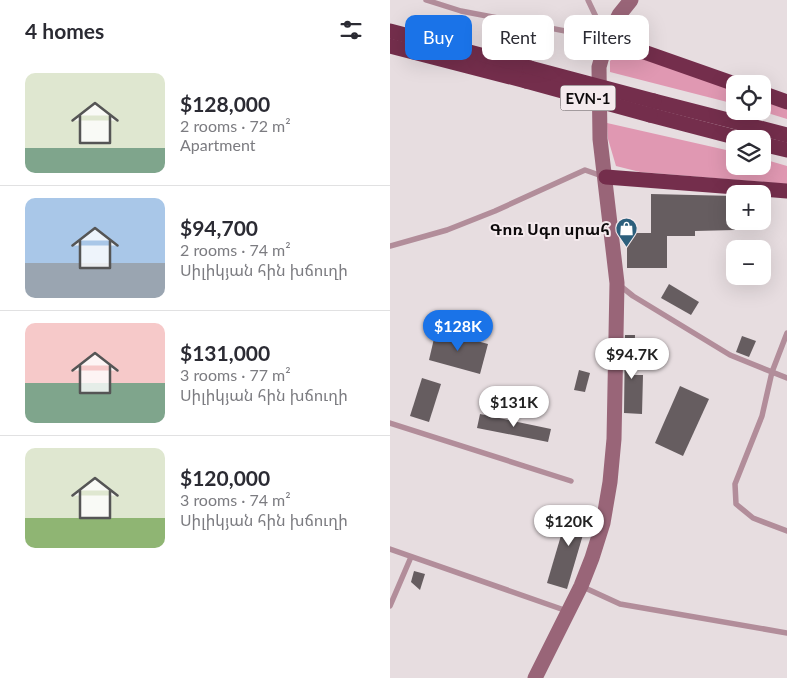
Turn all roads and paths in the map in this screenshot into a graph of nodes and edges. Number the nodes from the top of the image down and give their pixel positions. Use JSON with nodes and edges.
{"nodes":[{"id":1,"x":426,"y":0,"type":"edge"},
{"id":2,"x":588,"y":0,"type":"edge"},
{"id":3,"x":631,"y":0,"type":"edge"},
{"id":4,"x":595,"y":15,"type":"edge"},
{"id":5,"x":619,"y":15,"type":"edge"},
{"id":6,"x":390,"y":31,"type":"edge"},
{"id":7,"x":564,"y":31,"type":"edge"},
{"id":8,"x":390,"y":46,"type":"edge"},
{"id":9,"x":649,"y":54,"type":"edge"},
{"id":10,"x":601,"y":60,"type":"edge"},
{"id":11,"x":505,"y":69,"type":"junction"},
{"id":12,"x":726,"y":81,"type":"edge"},
{"id":13,"x":771,"y":96,"type":"edge"},
{"id":14,"x":787,"y":102,"type":"edge"},
{"id":15,"x":652,"y":108,"type":"junction"},
{"id":16,"x":726,"y":133,"type":"edge"},
{"id":17,"x":787,"y":135,"type":"edge"},
{"id":18,"x":771,"y":146,"type":"edge"},
{"id":19,"x":787,"y":150,"type":"edge"},
{"id":20,"x":606,"y":177,"type":"junction"},
{"id":21,"x":787,"y":191,"type":"edge"},
{"id":22,"x":390,"y":246,"type":"edge"},
{"id":23,"x":617,"y":283,"type":"junction"},
{"id":24,"x":787,"y":333,"type":"edge"},
{"id":25,"x":772,"y":372,"type":"junction"},
{"id":26,"x":787,"y":378,"type":"edge"},
{"id":27,"x":390,"y":423,"type":"edge"},
{"id":28,"x":571,"y":481,"type":"dead end"},
{"id":29,"x":787,"y":531,"type":"edge"},
{"id":30,"x":390,"y":549,"type":"edge"},
{"id":31,"x":411,"y":557,"type":"junction"},
{"id":32,"x":581,"y":586,"type":"junction"},
{"id":33,"x":390,"y":606,"type":"edge"},
{"id":34,"x":569,"y":612,"type":"junction"},
{"id":35,"x":787,"y":632,"type":"edge"},
{"id":36,"x":535,"y":678,"type":"edge"}],
"edges":[{"from":1,"to":7,"type":"lane"},
{"from":2,"to":4,"type":"lane"},
{"from":3,"to":5,"type":"street"},
{"from":6,"to":11,"type":"highway","number":"EVN-1"},
{"from":8,"to":11,"type":"highway","number":"EVN-1"},
{"from":9,"to":12,"type":"highway"},
{"from":10,"to":20,"type":"street"},
{"from":11,"to":15,"type":"highway","number":"EVN-1","bridge":true},
{"from":13,"to":14,"type":"highway"},
{"from":15,"to":16,"type":"highway","number":"EVN-1"},
{"from":15,"to":17,"type":"highway","number":"EVN-1"},
{"from":18,"to":19,"type":"highway"},
{"from":20,"to":21,"type":"highway"},
{"from":20,"to":22,"type":"lane"},
{"from":20,"to":23,"type":"street"},
{"from":23,"to":25,"type":"lane"},
{"from":23,"to":32,"type":"street"},
{"from":24,"to":25,"type":"lane"},
{"from":25,"to":26,"type":"lane"},
{"from":25,"to":29,"type":"lane"},
{"from":27,"to":28,"type":"lane"},
{"from":30,"to":31,"type":"lane"},
{"from":31,"to":33,"type":"lane"},
{"from":31,"to":34,"type":"lane"},
{"from":32,"to":34,"type":"street"},
{"from":32,"to":35,"type":"lane"},
{"from":34,"to":36,"type":"street"}]}
